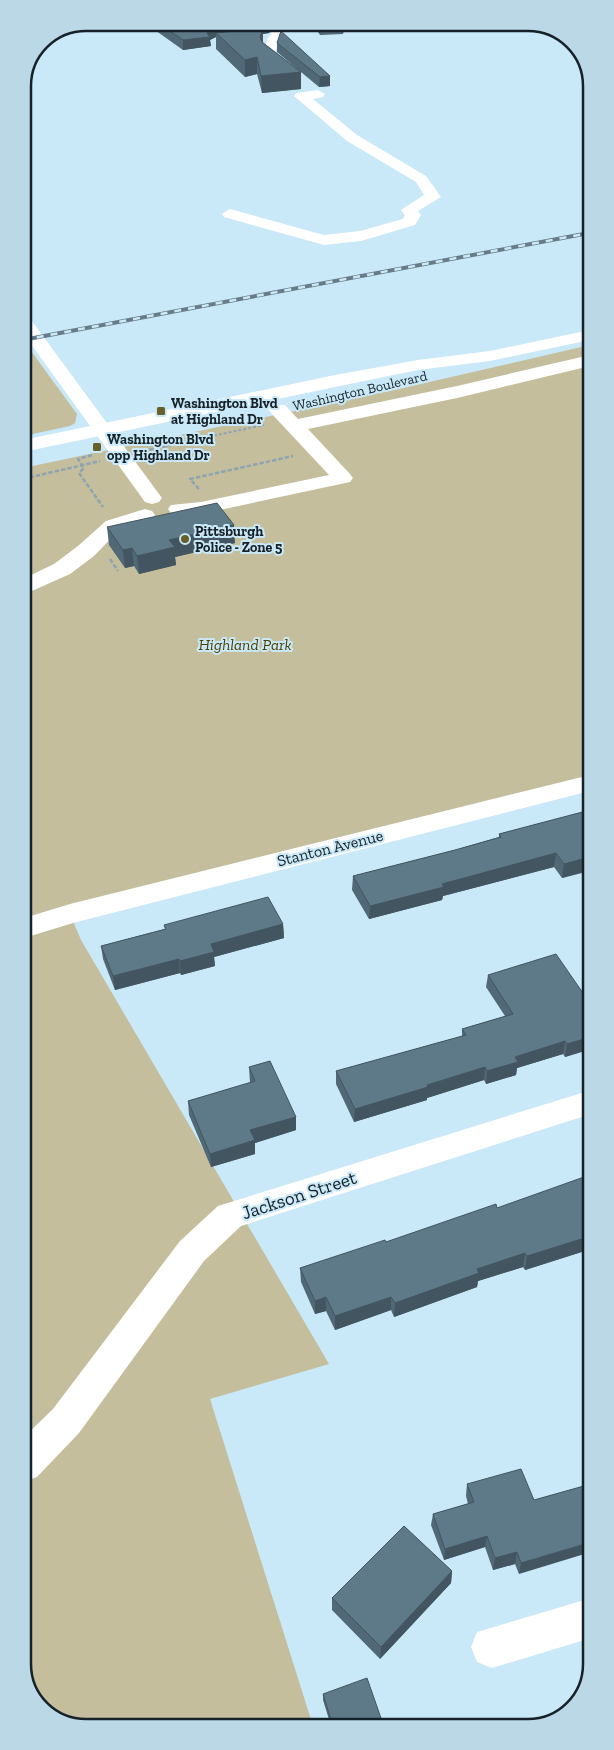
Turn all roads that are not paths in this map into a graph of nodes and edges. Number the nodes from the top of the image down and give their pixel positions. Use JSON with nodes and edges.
{"nodes":[{"id":1,"x":276,"y":31,"type":"edge"},
{"id":2,"x":230,"y":214,"type":"dead end"},
{"id":3,"x":31,"y":332,"type":"edge"},
{"id":4,"x":583,"y":337,"type":"edge"},
{"id":5,"x":559,"y":342,"type":"junction"},
{"id":6,"x":490,"y":356,"type":"junction"},
{"id":7,"x":583,"y":358,"type":"edge"},
{"id":8,"x":583,"y":362,"type":"edge"},
{"id":9,"x":286,"y":418,"type":"junction"},
{"id":10,"x":112,"y":443,"type":"junction"},
{"id":11,"x":31,"y":446,"type":"edge"},
{"id":12,"x":31,"y":461,"type":"edge"},
{"id":13,"x":149,"y":506,"type":"junction"},
{"id":14,"x":31,"y":584,"type":"edge"},
{"id":15,"x":583,"y":785,"type":"edge"},
{"id":16,"x":31,"y":926,"type":"edge"},
{"id":17,"x":583,"y":1105,"type":"edge"},
{"id":18,"x":31,"y":1457,"type":"edge"},
{"id":19,"x":583,"y":1620,"type":"edge"},
{"id":20,"x":492,"y":1647,"type":"dead end"}],
"edges":[{"from":1,"to":2,"type":"main road"},
{"from":3,"to":10,"type":"main road"},
{"from":4,"to":5,"type":"main road","name":"Washington Boulevard"},
{"from":5,"to":6,"type":"main road","name":"Washington Boulevard"},
{"from":5,"to":7,"type":"main road"},
{"from":6,"to":9,"type":"main road","name":"Washington Boulevard"},
{"from":6,"to":10,"type":"main road","name":"Washington Boulevard"},
{"from":8,"to":9,"type":"main road"},
{"from":9,"to":10,"type":"main road","name":"Washington Boulevard"},
{"from":9,"to":13,"type":"main road"},
{"from":10,"to":11,"type":"main road","name":"Washington Boulevard"},
{"from":10,"to":12,"type":"main road","name":"Washington Boulevard"},
{"from":10,"to":13,"type":"main road"},
{"from":13,"to":14,"type":"main road"},
{"from":15,"to":16,"type":"main road","name":"Stanton Avenue"},
{"from":17,"to":18,"type":"main road","name":"Jackson Street"},
{"from":19,"to":20,"type":"main road"}]}
